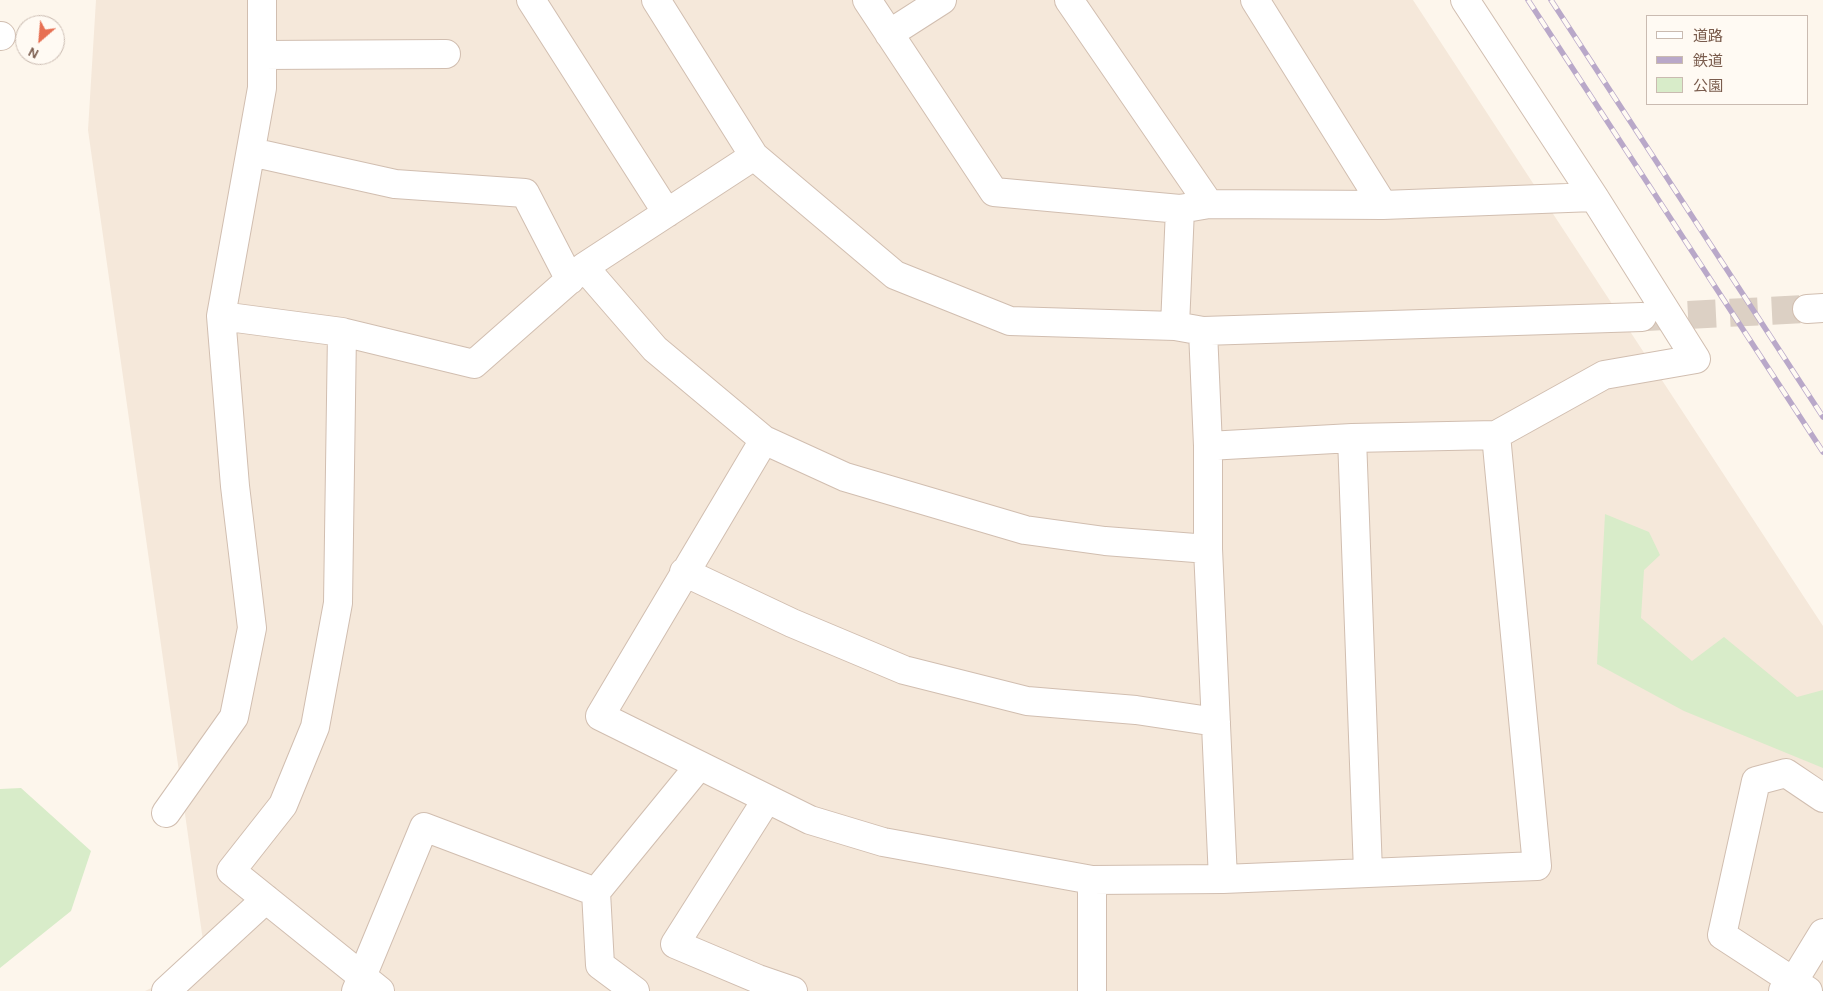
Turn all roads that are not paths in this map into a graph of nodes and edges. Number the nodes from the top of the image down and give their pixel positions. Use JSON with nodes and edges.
{"nodes":[{"id":1,"x":262,"y":0,"type":"edge"},
{"id":2,"x":531,"y":0,"type":"edge"},
{"id":3,"x":867,"y":0,"type":"edge"},
{"id":4,"x":942,"y":0,"type":"edge"},
{"id":5,"x":1069,"y":0,"type":"edge"},
{"id":6,"x":1255,"y":0,"type":"edge"},
{"id":7,"x":1464,"y":0,"type":"edge"},
{"id":8,"x":664,"y":3,"type":"edge"},
{"id":9,"x":889,"y":34,"type":"junction"},
{"id":10,"x":446,"y":54,"type":"dead end"},
{"id":11,"x":262,"y":55,"type":"junction"},
{"id":12,"x":251,"y":152,"type":"junction"},
{"id":13,"x":754,"y":156,"type":"junction"},
{"id":14,"x":1594,"y":197,"type":"junction"},
{"id":15,"x":1209,"y":204,"type":"junction"},
{"id":16,"x":1383,"y":205,"type":"junction"},
{"id":17,"x":1180,"y":209,"type":"junction"},
{"id":18,"x":667,"y":213,"type":"junction"},
{"id":19,"x":577,"y":274,"type":"junction"},
{"id":20,"x":221,"y":316,"type":"junction"},
{"id":21,"x":1642,"y":317,"type":"tunnel mouth"},
{"id":22,"x":1174,"y":326,"type":"junction"},
{"id":23,"x":1203,"y":331,"type":"junction"},
{"id":24,"x":342,"y":332,"type":"junction"},
{"id":25,"x":1496,"y":435,"type":"junction"},
{"id":26,"x":1352,"y":438,"type":"junction"},
{"id":27,"x":764,"y":440,"type":"junction"},
{"id":28,"x":1208,"y":446,"type":"junction"},
{"id":29,"x":1208,"y":549,"type":"junction"},
{"id":30,"x":684,"y":572,"type":"junction"},
{"id":31,"x":1216,"y":722,"type":"junction"},
{"id":32,"x":699,"y":766,"type":"junction"},
{"id":33,"x":1823,"y":798,"type":"edge"},
{"id":34,"x":767,"y":799,"type":"junction"},
{"id":35,"x":166,"y":813,"type":"dead end"},
{"id":36,"x":1368,"y":872,"type":"junction"},
{"id":37,"x":1223,"y":879,"type":"junction"},
{"id":38,"x":1092,"y":880,"type":"junction"},
{"id":39,"x":596,"y":892,"type":"junction"},
{"id":40,"x":266,"y":899,"type":"junction"},
{"id":41,"x":1823,"y":933,"type":"edge"},
{"id":42,"x":366,"y":986,"type":"edge"},
{"id":43,"x":1794,"y":988,"type":"edge"},
{"id":44,"x":166,"y":991,"type":"edge"},
{"id":45,"x":635,"y":991,"type":"edge"},
{"id":46,"x":793,"y":991,"type":"edge"},
{"id":47,"x":1092,"y":991,"type":"edge"}],
"edges":[{"from":1,"to":11,"type":"street"},
{"from":2,"to":18,"type":"street"},
{"from":3,"to":9,"type":"street"},
{"from":4,"to":9,"type":"street"},
{"from":5,"to":15,"type":"street"},
{"from":6,"to":16,"type":"street"},
{"from":7,"to":14,"type":"street"},
{"from":8,"to":13,"type":"street"},
{"from":9,"to":17,"type":"street"},
{"from":10,"to":11,"type":"street"},
{"from":11,"to":12,"type":"street"},
{"from":12,"to":19,"type":"street"},
{"from":12,"to":20,"type":"street"},
{"from":13,"to":18,"type":"street"},
{"from":13,"to":22,"type":"street"},
{"from":14,"to":16,"type":"street"},
{"from":14,"to":25,"type":"street"},
{"from":15,"to":16,"type":"street"},
{"from":15,"to":17,"type":"street"},
{"from":17,"to":22,"type":"street"},
{"from":18,"to":19,"type":"street"},
{"from":19,"to":24,"type":"street"},
{"from":19,"to":27,"type":"street"},
{"from":20,"to":24,"type":"street"},
{"from":20,"to":35,"type":"street"},
{"from":21,"to":23,"type":"street"},
{"from":22,"to":23,"type":"street"},
{"from":23,"to":28,"type":"street"},
{"from":24,"to":40,"type":"street"},
{"from":25,"to":26,"type":"street"},
{"from":25,"to":36,"type":"street"},
{"from":26,"to":28,"type":"street"},
{"from":26,"to":36,"type":"street"},
{"from":27,"to":29,"type":"street"},
{"from":27,"to":30,"type":"street"},
{"from":28,"to":29,"type":"street"},
{"from":29,"to":31,"type":"street"},
{"from":30,"to":31,"type":"street"},
{"from":30,"to":32,"type":"street"},
{"from":31,"to":37,"type":"street"},
{"from":32,"to":34,"type":"street"},
{"from":32,"to":39,"type":"street"},
{"from":33,"to":43,"type":"street"},
{"from":34,"to":38,"type":"street"},
{"from":34,"to":46,"type":"street"},
{"from":36,"to":37,"type":"street"},
{"from":37,"to":38,"type":"street"},
{"from":38,"to":47,"type":"street"},
{"from":39,"to":42,"type":"street"},
{"from":39,"to":45,"type":"street"},
{"from":40,"to":42,"type":"street"},
{"from":40,"to":44,"type":"street"},
{"from":41,"to":43,"type":"street"}]}
